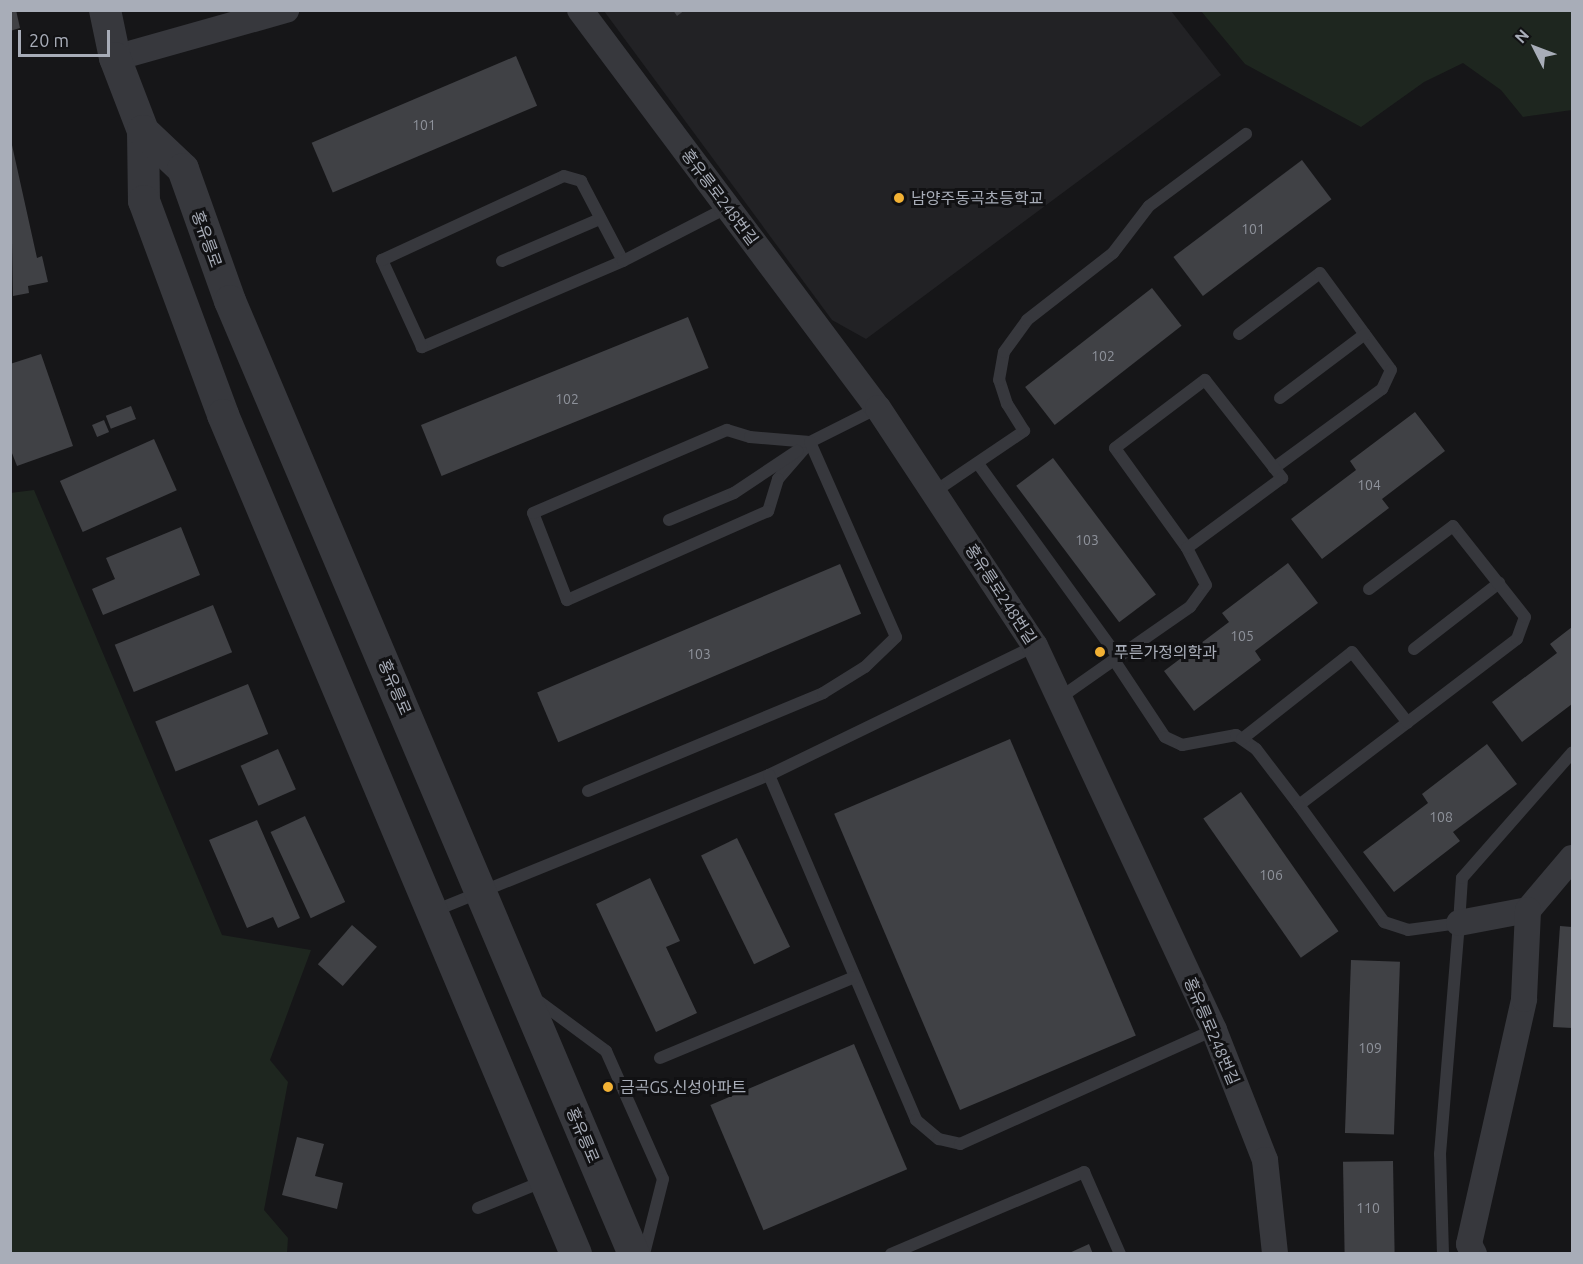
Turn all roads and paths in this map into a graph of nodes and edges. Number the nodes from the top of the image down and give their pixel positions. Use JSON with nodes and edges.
{"nodes":[{"id":1,"x":105,"y":10,"type":"edge"},
{"id":2,"x":286,"y":10,"type":"edge"},
{"id":3,"x":580,"y":10,"type":"edge"},
{"id":4,"x":115,"y":58,"type":"junction"},
{"id":5,"x":143,"y":131,"type":"junction"},
{"id":6,"x":1246,"y":134,"type":"dead end"},
{"id":7,"x":728,"y":207,"type":"junction"},
{"id":8,"x":600,"y":219,"type":"junction"},
{"id":9,"x":502,"y":261,"type":"dead end"},
{"id":10,"x":623,"y":261,"type":"junction"},
{"id":11,"x":1239,"y":334,"type":"dead end"},
{"id":12,"x":1365,"y":334,"type":"junction"},
{"id":13,"x":1280,"y":398,"type":"dead end"},
{"id":14,"x":878,"y":408,"type":"junction"},
{"id":15,"x":810,"y":442,"type":"junction"},
{"id":16,"x":979,"y":465,"type":"junction"},
{"id":17,"x":1274,"y":468,"type":"junction"},
{"id":18,"x":934,"y":492,"type":"junction"},
{"id":19,"x":669,"y":520,"type":"dead end"},
{"id":20,"x":1187,"y":548,"type":"junction"},
{"id":21,"x":1499,"y":583,"type":"junction"},
{"id":22,"x":1369,"y":589,"type":"dead end"},
{"id":23,"x":1035,"y":646,"type":"junction"},
{"id":24,"x":1414,"y":649,"type":"dead end"},
{"id":25,"x":1116,"y":658,"type":"junction"},
{"id":26,"x":1061,"y":697,"type":"junction"},
{"id":27,"x":1408,"y":723,"type":"junction"},
{"id":28,"x":1242,"y":739,"type":"junction"},
{"id":29,"x":1572,"y":753,"type":"edge"},
{"id":30,"x":769,"y":775,"type":"junction"},
{"id":31,"x":588,"y":791,"type":"dead end"},
{"id":32,"x":1299,"y":805,"type":"junction"},
{"id":33,"x":1572,"y":858,"type":"edge"},
{"id":34,"x":481,"y":891,"type":"junction"},
{"id":35,"x":1528,"y":910,"type":"junction"},
{"id":36,"x":430,"y":913,"type":"junction"},
{"id":37,"x":1459,"y":923,"type":"junction"},
{"id":38,"x":855,"y":977,"type":"junction"},
{"id":39,"x":519,"y":986,"type":"junction"},
{"id":40,"x":1214,"y":1030,"type":"junction"},
{"id":41,"x":660,"y":1058,"type":"dead end"},
{"id":42,"x":545,"y":1181,"type":"junction"},
{"id":43,"x":478,"y":1208,"type":"dead end"},
{"id":44,"x":576,"y":1254,"type":"edge"},
{"id":45,"x":634,"y":1254,"type":"edge"},
{"id":46,"x":644,"y":1254,"type":"edge"},
{"id":47,"x":891,"y":1254,"type":"edge"},
{"id":48,"x":1120,"y":1254,"type":"edge"},
{"id":49,"x":1275,"y":1254,"type":"edge"},
{"id":50,"x":1443,"y":1254,"type":"edge"},
{"id":51,"x":1474,"y":1254,"type":"edge"}],
"edges":[{"from":1,"to":4,"type":"street","name":"홍유릉로"},
{"from":2,"to":4,"type":"street"},
{"from":3,"to":7,"type":"street","name":"홍유릉로248번길"},
{"from":4,"to":5,"type":"street","name":"홍유릉로"},
{"from":5,"to":34,"type":"street","name":"홍유릉로"},
{"from":5,"to":36,"type":"street","name":"홍유릉로"},
{"from":6,"to":16,"type":"lane"},
{"from":7,"to":10,"type":"lane"},
{"from":7,"to":14,"type":"street","name":"홍유릉로248번길"},
{"from":8,"to":9,"type":"lane"},
{"from":8,"to":10,"type":"lane"},
{"from":8,"to":10,"type":"lane"},
{"from":11,"to":12,"type":"lane"},
{"from":12,"to":13,"type":"lane"},
{"from":12,"to":17,"type":"lane"},
{"from":14,"to":15,"type":"lane"},
{"from":14,"to":18,"type":"street","name":"홍유릉로248번길"},
{"from":15,"to":15,"type":"lane"},
{"from":15,"to":19,"type":"lane"},
{"from":15,"to":31,"type":"lane"},
{"from":16,"to":18,"type":"lane"},
{"from":16,"to":25,"type":"lane"},
{"from":17,"to":20,"type":"lane"},
{"from":17,"to":20,"type":"lane"},
{"from":18,"to":23,"type":"street","name":"홍유릉로248번길"},
{"from":20,"to":25,"type":"lane"},
{"from":21,"to":22,"type":"lane"},
{"from":21,"to":24,"type":"lane"},
{"from":21,"to":27,"type":"lane"},
{"from":23,"to":26,"type":"street","name":"홍유릉로248번길"},
{"from":23,"to":30,"type":"lane"},
{"from":25,"to":26,"type":"lane"},
{"from":25,"to":28,"type":"lane"},
{"from":26,"to":40,"type":"street","name":"홍유릉로248번길"},
{"from":27,"to":28,"type":"lane"},
{"from":27,"to":32,"type":"lane"},
{"from":28,"to":32,"type":"lane"},
{"from":29,"to":37,"type":"lane"},
{"from":30,"to":34,"type":"lane"},
{"from":30,"to":38,"type":"lane"},
{"from":32,"to":37,"type":"lane"},
{"from":33,"to":35,"type":"street"},
{"from":34,"to":36,"type":"lane"},
{"from":34,"to":39,"type":"street","name":"홍유릉로"},
{"from":35,"to":37,"type":"street"},
{"from":35,"to":51,"type":"street"},
{"from":36,"to":42,"type":"street","name":"홍유릉로"},
{"from":37,"to":50,"type":"lane"},
{"from":38,"to":40,"type":"lane"},
{"from":38,"to":41,"type":"lane"},
{"from":39,"to":45,"type":"street","name":"홍유릉로"},
{"from":39,"to":46,"type":"lane"},
{"from":40,"to":49,"type":"street","name":"홍유릉로248번길"},
{"from":42,"to":43,"type":"lane"},
{"from":42,"to":44,"type":"street","name":"홍유릉로"},
{"from":47,"to":48,"type":"lane"}]}
